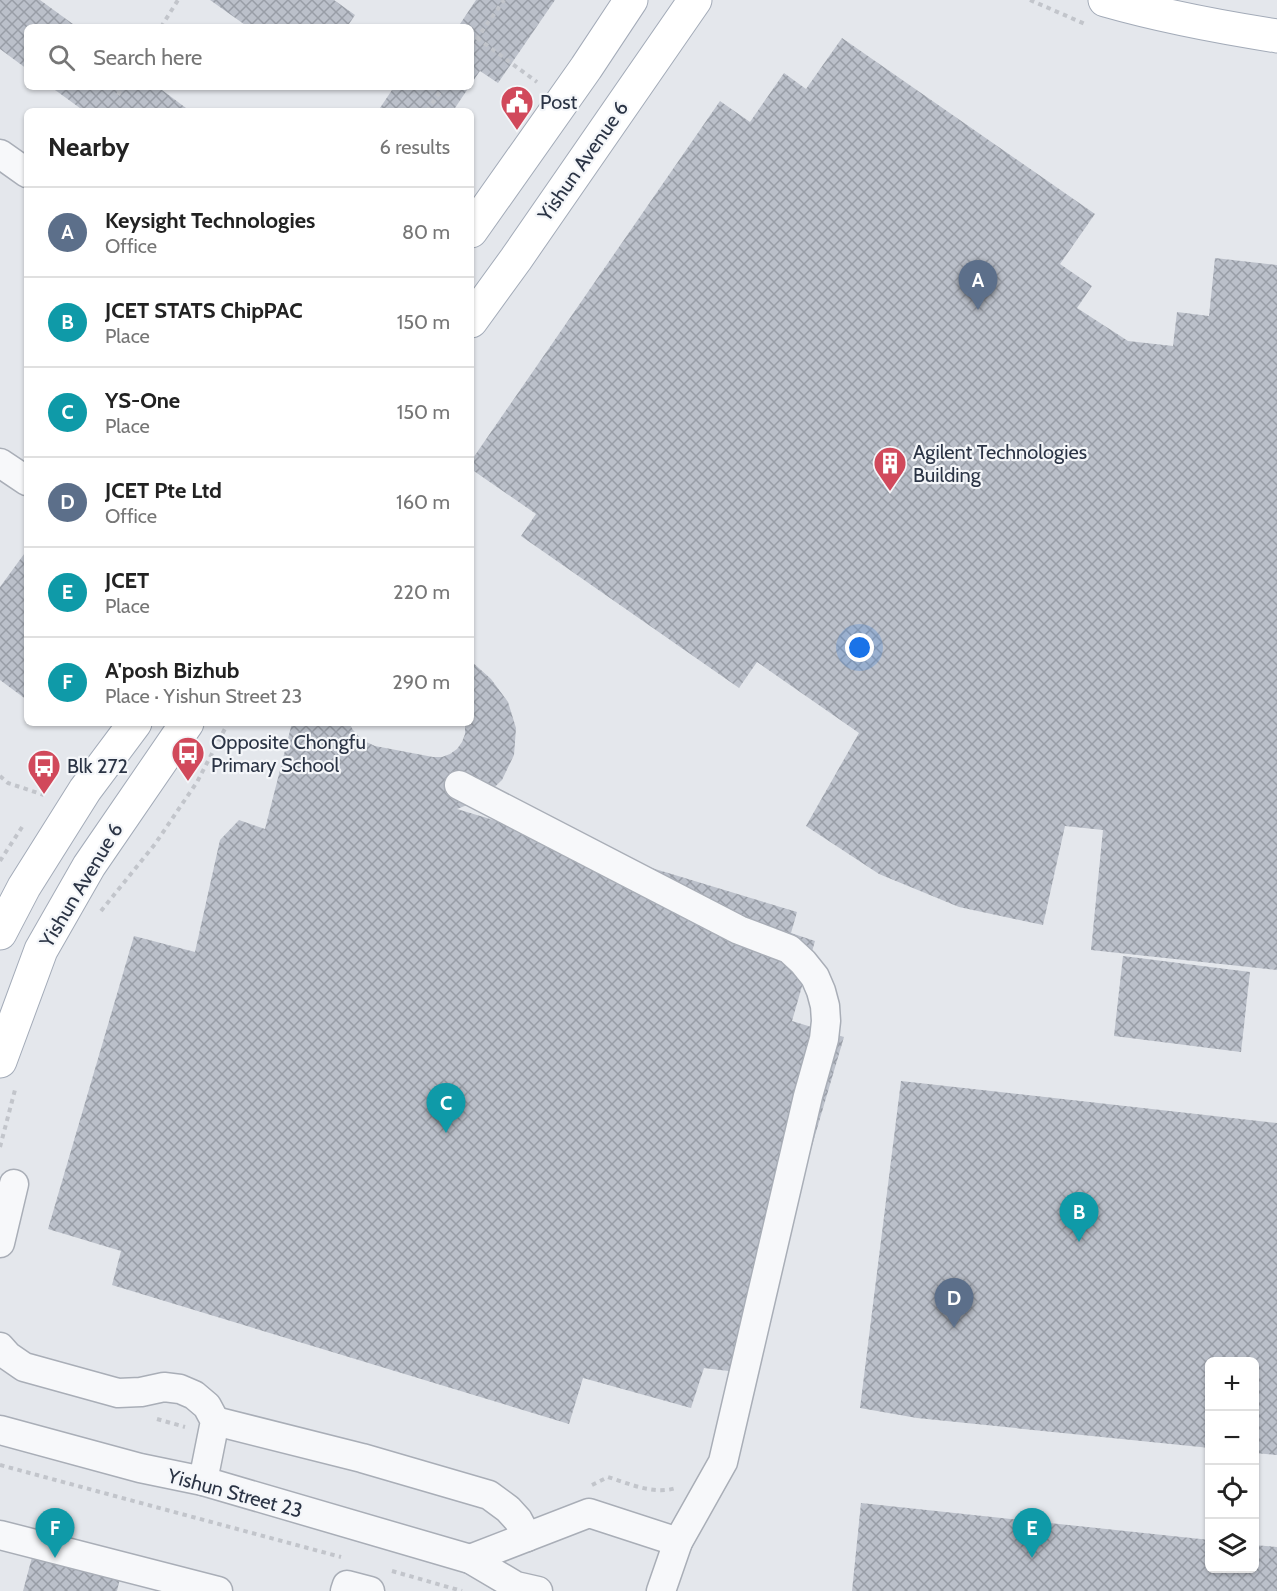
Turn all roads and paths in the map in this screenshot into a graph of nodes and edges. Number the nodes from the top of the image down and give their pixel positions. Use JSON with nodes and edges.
{"nodes":[{"id":1,"x":178,"y":0,"type":"edge"},
{"id":2,"x":504,"y":0,"type":"edge"},
{"id":3,"x":631,"y":0,"type":"edge"},
{"id":4,"x":695,"y":0,"type":"edge"},
{"id":5,"x":1105,"y":0,"type":"edge"},
{"id":6,"x":163,"y":24,"type":"edge"},
{"id":7,"x":1277,"y":36,"type":"edge"},
{"id":8,"x":477,"y":39,"type":"junction"},
{"id":9,"x":474,"y":43,"type":"edge"},
{"id":10,"x":537,"y":82,"type":"dead end"},
{"id":11,"x":120,"y":90,"type":"edge"},
{"id":12,"x":441,"y":90,"type":"edge"},
{"id":13,"x":118,"y":94,"type":"dead end"},
{"id":14,"x":429,"y":108,"type":"edge"},
{"id":15,"x":0,"y":154,"type":"edge"},
{"id":16,"x":24,"y":171,"type":"edge"},
{"id":17,"x":474,"y":227,"type":"edge"},
{"id":18,"x":474,"y":317,"type":"edge"},
{"id":19,"x":0,"y":463,"type":"edge"},
{"id":20,"x":24,"y":479,"type":"edge"},
{"id":21,"x":133,"y":726,"type":"edge"},
{"id":22,"x":185,"y":726,"type":"edge"},
{"id":23,"x":226,"y":726,"type":"edge"},
{"id":24,"x":0,"y":776,"type":"edge"},
{"id":25,"x":459,"y":785,"type":"dead end"},
{"id":26,"x":44,"y":795,"type":"dead end"},
{"id":27,"x":96,"y":918,"type":"dead end"},
{"id":28,"x":0,"y":933,"type":"edge"},
{"id":29,"x":8,"y":1072,"type":"edge"},
{"id":30,"x":0,"y":1147,"type":"edge"},
{"id":31,"x":14,"y":1184,"type":"dead end"},
{"id":32,"x":0,"y":1243,"type":"edge"},
{"id":33,"x":0,"y":1347,"type":"edge"},
{"id":34,"x":216,"y":1421,"type":"junction"},
{"id":35,"x":0,"y":1430,"type":"edge"},
{"id":36,"x":0,"y":1465,"type":"edge"},
{"id":37,"x":203,"y":1481,"type":"junction"},
{"id":38,"x":0,"y":1535,"type":"edge"},
{"id":39,"x":527,"y":1537,"type":"junction"},
{"id":40,"x":678,"y":1542,"type":"junction"},
{"id":41,"x":470,"y":1559,"type":"junction"},
{"id":42,"x":358,"y":1579,"type":"edge"},
{"id":43,"x":218,"y":1591,"type":"edge"},
{"id":44,"x":462,"y":1591,"type":"edge"},
{"id":45,"x":538,"y":1591,"type":"edge"},
{"id":46,"x":661,"y":1591,"type":"edge"}],
"edges":[{"from":1,"to":6,"type":"path"},
{"from":2,"to":8,"type":"path"},
{"from":3,"to":17,"type":"main road"},
{"from":4,"to":18,"type":"main road","name":"Yishun Avenue 6"},
{"from":5,"to":7,"type":"main road"},
{"from":8,"to":9,"type":"path"},
{"from":8,"to":10,"type":"path"},
{"from":11,"to":13,"type":"path"},
{"from":12,"to":14,"type":"path"},
{"from":15,"to":16,"type":"street"},
{"from":19,"to":20,"type":"street"},
{"from":21,"to":28,"type":"main road"},
{"from":22,"to":29,"type":"main road","name":"Yishun Avenue 6"},
{"from":23,"to":27,"type":"path"},
{"from":24,"to":26,"type":"path"},
{"from":25,"to":40,"type":"street"},
{"from":29,"to":30,"type":"path"},
{"from":31,"to":32,"type":"street"},
{"from":33,"to":34,"type":"street"},
{"from":34,"to":37,"type":"street"},
{"from":34,"to":39,"type":"street"},
{"from":35,"to":37,"type":"street","name":"Yishun Street 23"},
{"from":36,"to":42,"type":"path"},
{"from":37,"to":41,"type":"street","name":"Yishun Street 23"},
{"from":38,"to":43,"type":"street"},
{"from":39,"to":40,"type":"street"},
{"from":39,"to":41,"type":"street"},
{"from":40,"to":46,"type":"street"},
{"from":41,"to":45,"type":"street","name":"Yishun Street 23"},
{"from":42,"to":44,"type":"path"}]}
